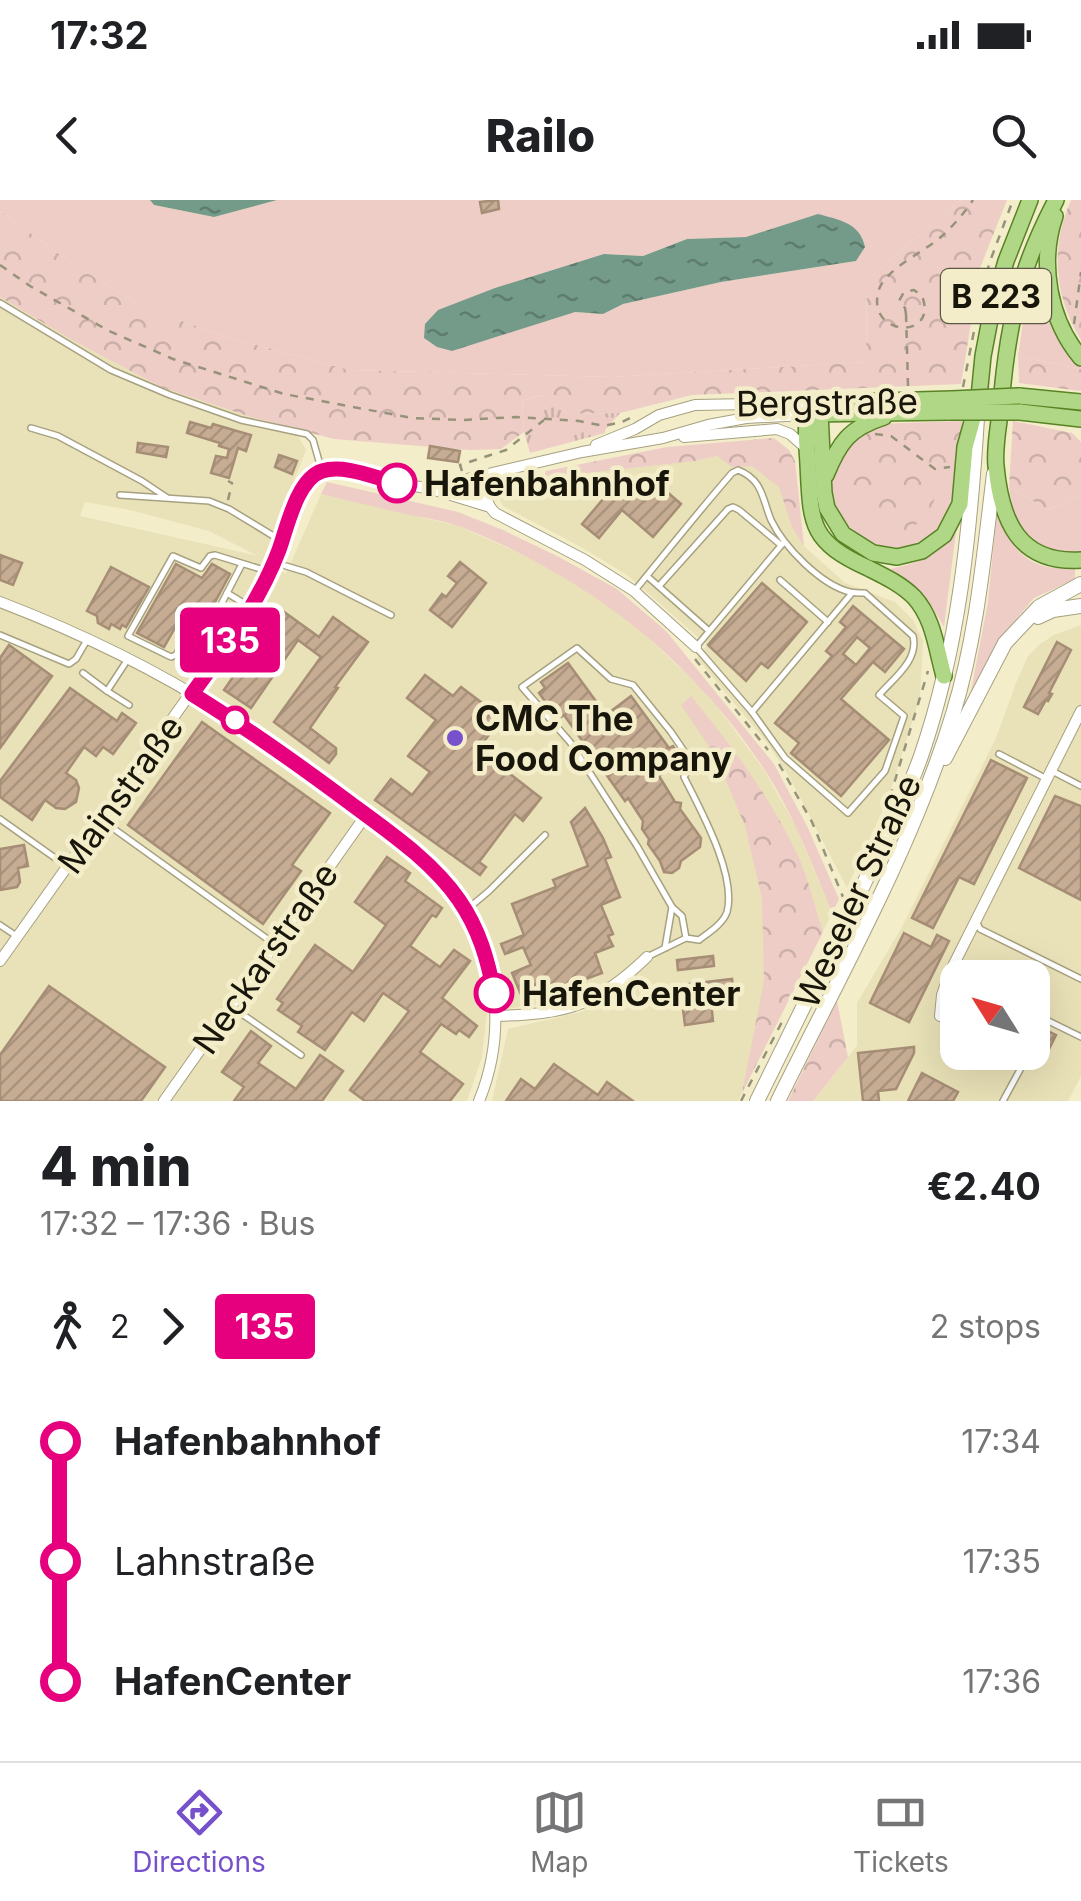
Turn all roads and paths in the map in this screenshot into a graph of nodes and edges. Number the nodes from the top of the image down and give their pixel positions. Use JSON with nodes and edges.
{"nodes":[{"id":1,"x":973,"y":200,"type":"edge"},
{"id":2,"x":1013,"y":200,"type":"edge"},
{"id":3,"x":1030,"y":200,"type":"edge"},
{"id":4,"x":1058,"y":200,"type":"edge"},
{"id":5,"x":0,"y":265,"type":"edge"},
{"id":6,"x":1081,"y":272,"type":"edge"},
{"id":7,"x":982,"y":296,"type":"dead end"},
{"id":8,"x":0,"y":303,"type":"edge"},
{"id":9,"x":974,"y":327,"type":"dead end"},
{"id":10,"x":1072,"y":328,"type":"dead end"},
{"id":11,"x":1081,"y":358,"type":"edge"},
{"id":12,"x":908,"y":386,"type":"dead end"},
{"id":13,"x":961,"y":400,"type":"junction"},
{"id":14,"x":1081,"y":402,"type":"edge"},
{"id":15,"x":1019,"y":404,"type":"junction"},
{"id":16,"x":813,"y":411,"type":"junction"},
{"id":17,"x":897,"y":412,"type":"junction"},
{"id":18,"x":635,"y":416,"type":"dead end"},
{"id":19,"x":1081,"y":419,"type":"edge"},
{"id":20,"x":545,"y":420,"type":"junction"},
{"id":21,"x":31,"y":428,"type":"dead end"},
{"id":22,"x":875,"y":434,"type":"dead end"},
{"id":23,"x":663,"y":438,"type":"junction"},
{"id":24,"x":807,"y":449,"type":"junction"},
{"id":25,"x":582,"y":452,"type":"junction"},
{"id":26,"x":955,"y":462,"type":"dead end"},
{"id":27,"x":995,"y":464,"type":"junction"},
{"id":28,"x":322,"y":471,"type":"junction"},
{"id":29,"x":483,"y":474,"type":"junction"},
{"id":30,"x":824,"y":478,"type":"junction"},
{"id":31,"x":464,"y":479,"type":"junction"},
{"id":32,"x":228,"y":481,"type":"dead end"},
{"id":33,"x":428,"y":488,"type":"junction"},
{"id":34,"x":120,"y":495,"type":"dead end"},
{"id":35,"x":167,"y":498,"type":"junction"},
{"id":36,"x":209,"y":501,"type":"junction"},
{"id":37,"x":490,"y":506,"type":"junction"},
{"id":38,"x":282,"y":542,"type":"junction"},
{"id":39,"x":783,"y":544,"type":"junction"},
{"id":40,"x":1081,"y":560,"type":"edge"},
{"id":41,"x":242,"y":564,"type":"junction"},
{"id":42,"x":286,"y":566,"type":"dead end"},
{"id":43,"x":270,"y":572,"type":"junction"},
{"id":44,"x":647,"y":576,"type":"junction"},
{"id":45,"x":780,"y":580,"type":"dead end"},
{"id":46,"x":1081,"y":584,"type":"edge"},
{"id":47,"x":658,"y":586,"type":"junction"},
{"id":48,"x":634,"y":591,"type":"junction"},
{"id":49,"x":227,"y":593,"type":"junction"},
{"id":50,"x":852,"y":594,"type":"junction"},
{"id":51,"x":0,"y":602,"type":"edge"},
{"id":52,"x":1081,"y":606,"type":"edge"},
{"id":53,"x":252,"y":608,"type":"junction"},
{"id":54,"x":391,"y":615,"type":"dead end"},
{"id":55,"x":828,"y":622,"type":"junction"},
{"id":56,"x":1019,"y":626,"type":"junction"},
{"id":57,"x":709,"y":630,"type":"junction"},
{"id":58,"x":0,"y":635,"type":"edge"},
{"id":59,"x":128,"y":636,"type":"junction"},
{"id":60,"x":87,"y":640,"type":"junction"},
{"id":61,"x":696,"y":646,"type":"junction"},
{"id":62,"x":122,"y":657,"type":"junction"},
{"id":63,"x":930,"y":658,"type":"dead end"},
{"id":64,"x":83,"y":673,"type":"dead end"},
{"id":65,"x":944,"y":676,"type":"junction"},
{"id":66,"x":107,"y":690,"type":"junction"},
{"id":67,"x":192,"y":694,"type":"junction"},
{"id":68,"x":129,"y":705,"type":"dead end"},
{"id":69,"x":752,"y":712,"type":"junction"},
{"id":70,"x":1081,"y":712,"type":"edge"},
{"id":71,"x":766,"y":748,"type":"dead end"},
{"id":72,"x":999,"y":754,"type":"dead end"},
{"id":73,"x":778,"y":762,"type":"dead end"},
{"id":74,"x":1050,"y":775,"type":"junction"},
{"id":75,"x":1081,"y":786,"type":"edge"},
{"id":76,"x":928,"y":789,"type":"junction"},
{"id":77,"x":888,"y":806,"type":"dead end"},
{"id":78,"x":366,"y":815,"type":"junction"},
{"id":79,"x":0,"y":820,"type":"edge"},
{"id":80,"x":102,"y":820,"type":"junction"},
{"id":81,"x":545,"y":835,"type":"dead end"},
{"id":82,"x":68,"y":867,"type":"junction"},
{"id":83,"x":844,"y":898,"type":"dead end"},
{"id":84,"x":672,"y":906,"type":"junction"},
{"id":85,"x":465,"y":911,"type":"junction"},
{"id":86,"x":976,"y":920,"type":"junction"},
{"id":87,"x":0,"y":924,"type":"edge"},
{"id":88,"x":17,"y":937,"type":"junction"},
{"id":89,"x":686,"y":938,"type":"junction"},
{"id":90,"x":275,"y":945,"type":"junction"},
{"id":91,"x":665,"y":949,"type":"junction"},
{"id":92,"x":647,"y":958,"type":"joint"},
{"id":93,"x":956,"y":960,"type":"edge"},
{"id":94,"x":0,"y":961,"type":"edge"},
{"id":95,"x":1081,"y":979,"type":"edge"},
{"id":96,"x":232,"y":1007,"type":"junction"},
{"id":97,"x":785,"y":1015,"type":"dead end"},
{"id":98,"x":496,"y":1016,"type":"junction"},
{"id":99,"x":1050,"y":1022,"type":"edge"},
{"id":100,"x":1081,"y":1037,"type":"edge"},
{"id":101,"x":301,"y":1055,"type":"dead end"},
{"id":102,"x":1020,"y":1070,"type":"edge"},
{"id":103,"x":164,"y":1101,"type":"edge"},
{"id":104,"x":479,"y":1101,"type":"edge"},
{"id":105,"x":740,"y":1101,"type":"edge"},
{"id":106,"x":757,"y":1101,"type":"edge"},
{"id":107,"x":778,"y":1101,"type":"edge"},
{"id":108,"x":1004,"y":1101,"type":"edge"}],
"edges":[{"from":1,"to":12,"type":"path","bridge":true},
{"from":2,"to":7,"type":"path"},
{"from":3,"to":13,"type":"main road","number":"B 223"},
{"from":4,"to":11,"type":"main road","number":"B 223"},
{"from":4,"to":27,"type":"main road","number":"B 223"},
{"from":5,"to":20,"type":"path"},
{"from":6,"to":10,"type":"path"},
{"from":8,"to":28,"type":"lane"},
{"from":9,"to":13,"type":"path"},
{"from":13,"to":15,"type":"main road","name":"Bergstraße","bridge":true},
{"from":13,"to":16,"type":"main road","name":"Bergstraße"},
{"from":13,"to":17,"type":"main road","name":"Bergstraße"},
{"from":13,"to":30,"type":"main road","number":"B 223"},
{"from":13,"to":65,"type":"main road","name":"Weseler Straße"},
{"from":14,"to":15,"type":"main road","name":"Bergstraße"},
{"from":15,"to":19,"type":"main road","name":"Bergstraße"},
{"from":16,"to":17,"type":"main road","name":"Bergstraße"},
{"from":16,"to":23,"type":"street","name":"Bergstraße"},
{"from":16,"to":24,"type":"main road"},
{"from":16,"to":25,"type":"street","name":"Bergstraße"},
{"from":16,"to":30,"type":"main road"},
{"from":17,"to":30,"type":"main road"},
{"from":18,"to":20,"type":"path"},
{"from":20,"to":31,"type":"path"},
{"from":21,"to":35,"type":"lane"},
{"from":22,"to":26,"type":"path"},
{"from":23,"to":24,"type":"street"},
{"from":23,"to":25,"type":"street","name":"Bergstraße"},
{"from":24,"to":65,"type":"main road"},
{"from":25,"to":29,"type":"street","name":"Bergstraße"},
{"from":27,"to":40,"type":"main road"},
{"from":27,"to":76,"type":"main road"},
{"from":28,"to":33,"type":"street"},
{"from":28,"to":38,"type":"street","name":"Mainstraße"},
{"from":29,"to":31,"type":"street","name":"Bergstraße"},
{"from":29,"to":37,"type":"street"},
{"from":31,"to":33,"type":"street","name":"Bergstraße"},
{"from":32,"to":36,"type":"path"},
{"from":33,"to":37,"type":"street"},
{"from":34,"to":35,"type":"lane"},
{"from":35,"to":36,"type":"lane"},
{"from":36,"to":38,"type":"lane"},
{"from":37,"to":48,"type":"street"},
{"from":38,"to":43,"type":"street","name":"Mainstraße"},
{"from":39,"to":44,"type":"lane"},
{"from":39,"to":47,"type":"lane"},
{"from":39,"to":50,"type":"lane"},
{"from":39,"to":57,"type":"lane"},
{"from":41,"to":43,"type":"lane"},
{"from":41,"to":49,"type":"lane"},
{"from":41,"to":59,"type":"lane"},
{"from":42,"to":54,"type":"lane"},
{"from":43,"to":53,"type":"street","name":"Mainstraße"},
{"from":44,"to":47,"type":"lane"},
{"from":44,"to":48,"type":"lane"},
{"from":45,"to":55,"type":"lane"},
{"from":46,"to":56,"type":"main road"},
{"from":47,"to":57,"type":"lane"},
{"from":48,"to":61,"type":"street"},
{"from":49,"to":53,"type":"lane"},
{"from":49,"to":59,"type":"lane"},
{"from":50,"to":55,"type":"lane"},
{"from":50,"to":69,"type":"lane"},
{"from":51,"to":60,"type":"street"},
{"from":52,"to":56,"type":"main road"},
{"from":53,"to":67,"type":"street","name":"Mainstraße"},
{"from":55,"to":69,"type":"lane"},
{"from":56,"to":76,"type":"main road"},
{"from":57,"to":61,"type":"lane"},
{"from":58,"to":60,"type":"lane"},
{"from":59,"to":62,"type":"lane"},
{"from":60,"to":62,"type":"street"},
{"from":61,"to":69,"type":"lane"},
{"from":61,"to":71,"type":"path"},
{"from":62,"to":66,"type":"lane"},
{"from":62,"to":67,"type":"street"},
{"from":63,"to":77,"type":"path"},
{"from":64,"to":66,"type":"lane"},
{"from":65,"to":106,"type":"main road","name":"Weseler Straße"},
{"from":66,"to":68,"type":"lane"},
{"from":67,"to":78,"type":"street"},
{"from":67,"to":80,"type":"street","name":"Mainstraße"},
{"from":70,"to":74,"type":"street"},
{"from":72,"to":74,"type":"lane"},
{"from":73,"to":83,"type":"path"},
{"from":74,"to":75,"type":"lane"},
{"from":74,"to":86,"type":"street"},
{"from":76,"to":107,"type":"main road","name":"Weseler Straße"},
{"from":78,"to":85,"type":"street"},
{"from":78,"to":90,"type":"street","name":"Neckarstraße"},
{"from":79,"to":82,"type":"lane"},
{"from":80,"to":82,"type":"street","name":"Mainstraße"},
{"from":80,"to":90,"type":"lane"},
{"from":81,"to":85,"type":"lane"},
{"from":82,"to":88,"type":"street","name":"Mainstraße"},
{"from":84,"to":89,"type":"lane"},
{"from":84,"to":89,"type":"lane"},
{"from":84,"to":91,"type":"lane"},
{"from":85,"to":98,"type":"street"},
{"from":86,"to":93,"type":"street"},
{"from":86,"to":95,"type":"lane"},
{"from":87,"to":88,"type":"lane"},
{"from":88,"to":94,"type":"street","name":"Mainstraße"},
{"from":89,"to":91,"type":"lane"},
{"from":90,"to":96,"type":"street","name":"Neckarstraße"},
{"from":91,"to":92,"type":"lane"},
{"from":92,"to":98,"type":"street"},
{"from":96,"to":101,"type":"lane"},
{"from":96,"to":103,"type":"street","name":"Neckarstraße"},
{"from":97,"to":105,"type":"path"},
{"from":98,"to":104,"type":"street"},
{"from":99,"to":100,"type":"lane"},
{"from":102,"to":108,"type":"lane"}]}
